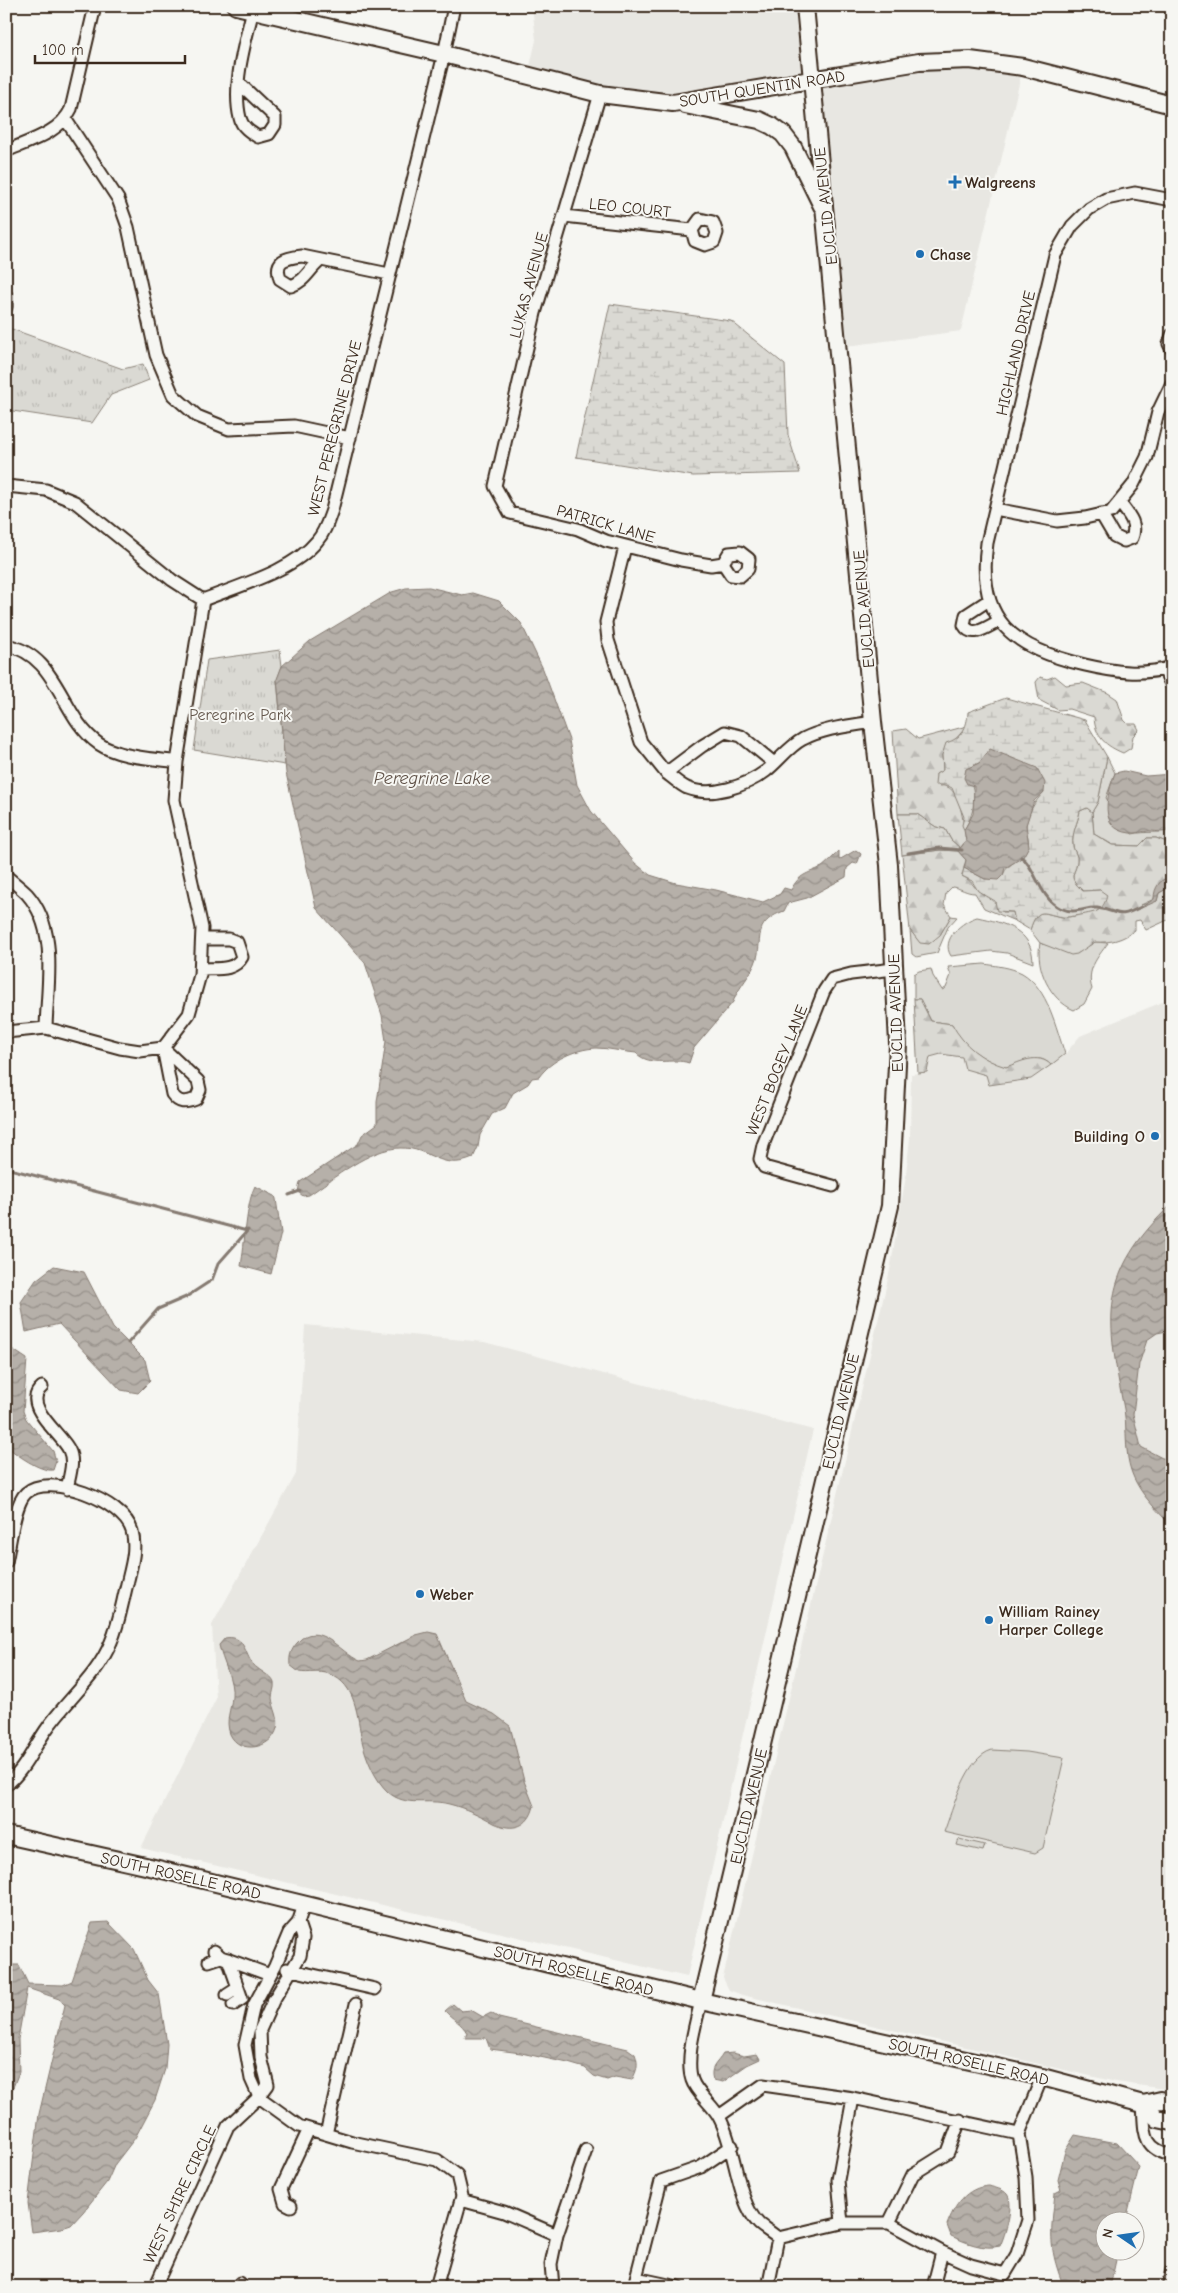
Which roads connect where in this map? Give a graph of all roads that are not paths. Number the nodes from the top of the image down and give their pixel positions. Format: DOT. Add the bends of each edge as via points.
graph roads {
  1 [pos="95,6"];
  2 [pos="236,6"];
  3 [pos="454,6"];
  4 [pos="805,6"];
  5 [pos="252,10"];
  6 [pos="444,54"];
  7 [pos="813,81"];
  8 [pos="238,82"];
  9 [pos="600,94"];
  10 [pos="673,103"];
  11 [pos="1172,105"];
  12 [pos="66,120"];
  13 [pos="6,152"];
  14 [pos="1172,200"];
  15 [pos="825,212"];
  16 [pos="564,216"];
  17 [pos="692,230"];
  18 [pos="321,260"];
  19 [pos="390,274"];
  20 [pos="6,295"];
  21 [pos="6,307"];
  22 [pos="1172,336"];
  23 [pos="1172,350"];
  24 [pos="1172,383"];
  25 [pos="350,438"];
  26 [pos="6,486"];
  27 [pos="495,486"];
  28 [pos="1119,502"];
  29 [pos="995,509"];
  30 [pos="1101,514"];
  31 [pos="625,547"];
  32 [pos="724,563"];
  33 [pos="204,600"];
  34 [pos="989,600"];
  35 [pos="999,621"];
  36 [pos="6,645"];
  37 [pos="1168,668"];
  38 [pos="1172,686"];
  39 [pos="873,722"];
  40 [pos="177,762"];
  41 [pos="774,763"];
  42 [pos="666,773"];
  43 [pos="6,876"];
  44 [pos="202,939"];
  45 [pos="200,969"];
  46 [pos="894,969"];
  47 [pos="46,1028"];
  48 [pos="6,1032"];
  49 [pos="163,1048"];
  50 [pos="833,1186"];
  51 [pos="42,1387"];
  52 [pos="67,1489"];
  53 [pos="6,1562"];
  54 [pos="6,1785"];
  55 [pos="6,1836"];
  56 [pos="304,1905"];
  57 [pos="298,1923"];
  58 [pos="292,1970"];
  59 [pos="273,1971"];
  60 [pos="375,1989"];
  61 [pos="230,2000"];
  62 [pos="702,2001"];
  63 [pos="356,2004"];
  64 [pos="1042,2077"];
  65 [pos="259,2097"];
  66 [pos="853,2098"];
  67 [pos="1172,2102"];
  68 [pos="1143,2104"];
  69 [pos="719,2116"];
  70 [pos="960,2120"];
  71 [pos="1172,2122"];
  72 [pos="309,2129"];
  73 [pos="326,2134"];
  74 [pos="1019,2134"];
  75 [pos="732,2146"];
  76 [pos="586,2150"];
  77 [pos="1172,2155"];
  78 [pos="461,2200"];
  79 [pos="291,2206"];
  80 [pos="842,2223"];
  81 [pos="889,2224"];
  82 [pos="557,2235"];
  83 [pos="778,2238"];
  84 [pos="942,2252"];
  85 [pos="1172,2270"];
  86 [pos="1005,2274"];
  87 [pos="155,2287"];
  88 [pos="436,2287"];
  89 [pos="553,2287"];
  90 [pos="678,2287"];
  91 [pos="768,2287"];
  92 [pos="933,2287"];
  93 [pos="1007,2287"];
  94 [pos="1168,2287"];
  1 -- 12 [label="street"];
  2 -- 5 [label="main road, SOUTH QUENTIN ROAD"];
  3 -- 6 [label="street, WEST PEREGRINE DRIVE"];
  4 -- 7 [label="main road, EUCLID AVENUE"];
  5 -- 6 [label="main road, SOUTH QUENTIN ROAD"];
  5 -- 8 [label="street"];
  6 -- 9 [label="main road, SOUTH QUENTIN ROAD"];
  6 -- 19 [label="street, WEST PEREGRINE DRIVE"];
  7 -- 10 [label="main road, SOUTH QUENTIN ROAD"];
  7 -- 11 [label="main road, SOUTH QUENTIN ROAD" via="919,62 970,60 1023,67"];
  7 -- 15 [label="main road, EUCLID AVENUE"];
  8 -- 8 [label="street" via="240,119 246,129 258,137 269,134 276,117"];
  9 -- 10 [label="main road, SOUTH QUENTIN ROAD"];
  9 -- 16 [label="street, LUKAS AVENUE"];
  10 -- 15 [label="main road" via="754,119 772,126 793,147"];
  12 -- 13 [label="street"];
  12 -- 25 [label="street" via="118,199 128,227 156,355 173,395 197,416 229,429 294,426"];
  14 -- 29 [label="street, HIGHLAND DRIVE" via="1135,193 1106,199 1089,209 1072,226 1059,248"];
  15 -- 39 [label="main road, EUCLID AVENUE"];
  16 -- 17 [label="street, LEO COURT"];
  16 -- 27 [label="street, LUKAS AVENUE" via="535,313"];
  18 -- 19 [label="street"];
  19 -- 25 [label="street, WEST PEREGRINE DRIVE"];
  20 -- 21 [label="street"];
  22 -- 23 [label="street" via="1169,340"];
  24 -- 28 [label="street" via="1158,412 1147,457"];
  25 -- 33 [label="street, WEST PEREGRINE DRIVE" via="332,510 326,528 316,542 282,567"];
  26 -- 33 [label="street" via="46,490 75,502 172,580"];
  27 -- 31 [label="street, PATRICK LANE" via="510,513 578,529"];
  28 -- 30 [label="street" via="1111,512"];
  28 -- 30 [label="street" via="1133,520 1135,530 1132,538 1124,541 1114,536"];
  29 -- 30 [label="street" via="1057,520"];
  29 -- 34 [label="street, HIGHLAND DRIVE" via="984,569"];
  31 -- 32 [label="street, PATRICK LANE" via="691,562"];
  31 -- 42 [label="street" via="606,622 608,640 641,742"];
  33 -- 40 [label="street"];
  34 -- 35 [label="street, HIGHLAND DRIVE"];
  34 -- 35 [label="street" via="966,615 963,621 965,628 974,632"];
  35 -- 37 [label="street" via="1025,645 1054,658 1115,672 1136,673"];
  36 -- 40 [label="street" via="32,655 53,677 80,724 100,744 118,752"];
  37 -- 38 [label="street"];
  39 -- 41 [label="street" via="824,730 802,740"];
  39 -- 46 [label="main road, EUCLID AVENUE" via="889,856"];
  40 -- 44 [label="street" via="174,800"];
  41 -- 42 [label="street" via="743,786 715,792 687,789"];
  41 -- 42 [label="street" via="741,736 725,732"];
  43 -- 47 [label="street" via="27,894 44,926 48,947"];
  44 -- 45 [label="street"];
  44 -- 45 [label="street" via="237,942 242,957 228,968"];
  45 -- 49 [label="street" via="189,1014"];
  46 -- 50 [label="street, WEST BOGEY LANE" via="832,979 824,991 763,1145 760,1160 764,1167"];
  46 -- 62 [label="main road, EUCLID AVENUE" via="898,1044 890,1206"];
  47 -- 48 [label="street"];
  47 -- 49 [label="street" via="120,1048 140,1051"];
  49 -- 49 [label="street" via="172,1094 182,1102 196,1099 200,1090 198,1081"];
  51 -- 52 [label="street" via="36,1397 37,1406 69,1448 72,1457"];
  52 -- 53 [label="street" via="46,1485 27,1492 18,1507"];
  52 -- 54 [label="street" via="98,1497 120,1510 132,1531 132,1561 116,1627 106,1652 86,1682 46,1729 19,1773"];
  55 -- 56 [label="main road, SOUTH ROSELLE ROAD"];
  56 -- 57 [label="street, WEST SHIRE CIRCLE"];
  56 -- 62 [label="main road, SOUTH ROSELLE ROAD"];
  57 -- 58 [label="street, WEST SHIRE CIRCLE" via="303,1938 300,1956"];
  57 -- 59 [label="street, WEST SHIRE CIRCLE" via="289,1932"];
  58 -- 59 [label="street"];
  58 -- 60 [label="street"];
  58 -- 65 [label="street, WEST SHIRE CIRCLE" via="260,2030 268,2085"];
  59 -- 61 [label="street" via="218,1957 242,1999"];
  59 -- 65 [label="street, WEST SHIRE CIRCLE" via="254,2005 246,2045 251,2079"];
  62 -- 64 [label="main road, SOUTH ROSELLE ROAD"];
  62 -- 69 [label="street" via="691,2043 692,2081"];
  63 -- 73 [label="street"];
  64 -- 68 [label="main road, SOUTH ROSELLE ROAD"];
  64 -- 74 [label="street"];
  65 -- 72 [label="street" via="299,2126"];
  65 -- 87 [label="street, WEST SHIRE CIRCLE" via="228,2126"];
  66 -- 69 [label="street" via="763,2085"];
  66 -- 70 [label="street"];
  66 -- 80 [label="street" via="838,2180"];
  67 -- 68 [label="main road, SOUTH ROSELLE ROAD" via="1161,2100"];
  68 -- 71 [label="main road, SOUTH ROSELLE ROAD" via="1158,2119"];
  68 -- 77 [label="street" via="1147,2142 1154,2150"];
  69 -- 75 [label="street"];
  70 -- 74 [label="street"];
  70 -- 81 [label="street" via="948,2152 913,2174"];
  72 -- 73 [label="street"];
  72 -- 79 [label="street" via="281,2189 285,2203"];
  73 -- 78 [label="street" via="437,2160 457,2175"];
  74 -- 86 [label="street" via="1028,2220 1017,2254"];
  75 -- 83 [label="street" via="737,2177 750,2208 758,2223"];
  75 -- 90 [label="street" via="700,2167 661,2181 636,2278"];
  76 -- 82 [label="street"];
  78 -- 82 [label="street" via="504,2212"];
  78 -- 88 [label="street"];
  80 -- 81 [label="street"];
  80 -- 83 [label="street"];
  81 -- 84 [label="street"];
  82 -- 89 [label="street" via="551,2264"];
  83 -- 91 [label="street"];
  84 -- 86 [label="street" via="971,2265"];
  84 -- 92 [label="street"];
  85 -- 94 [label="street"];
  86 -- 93 [label="street"];
}
